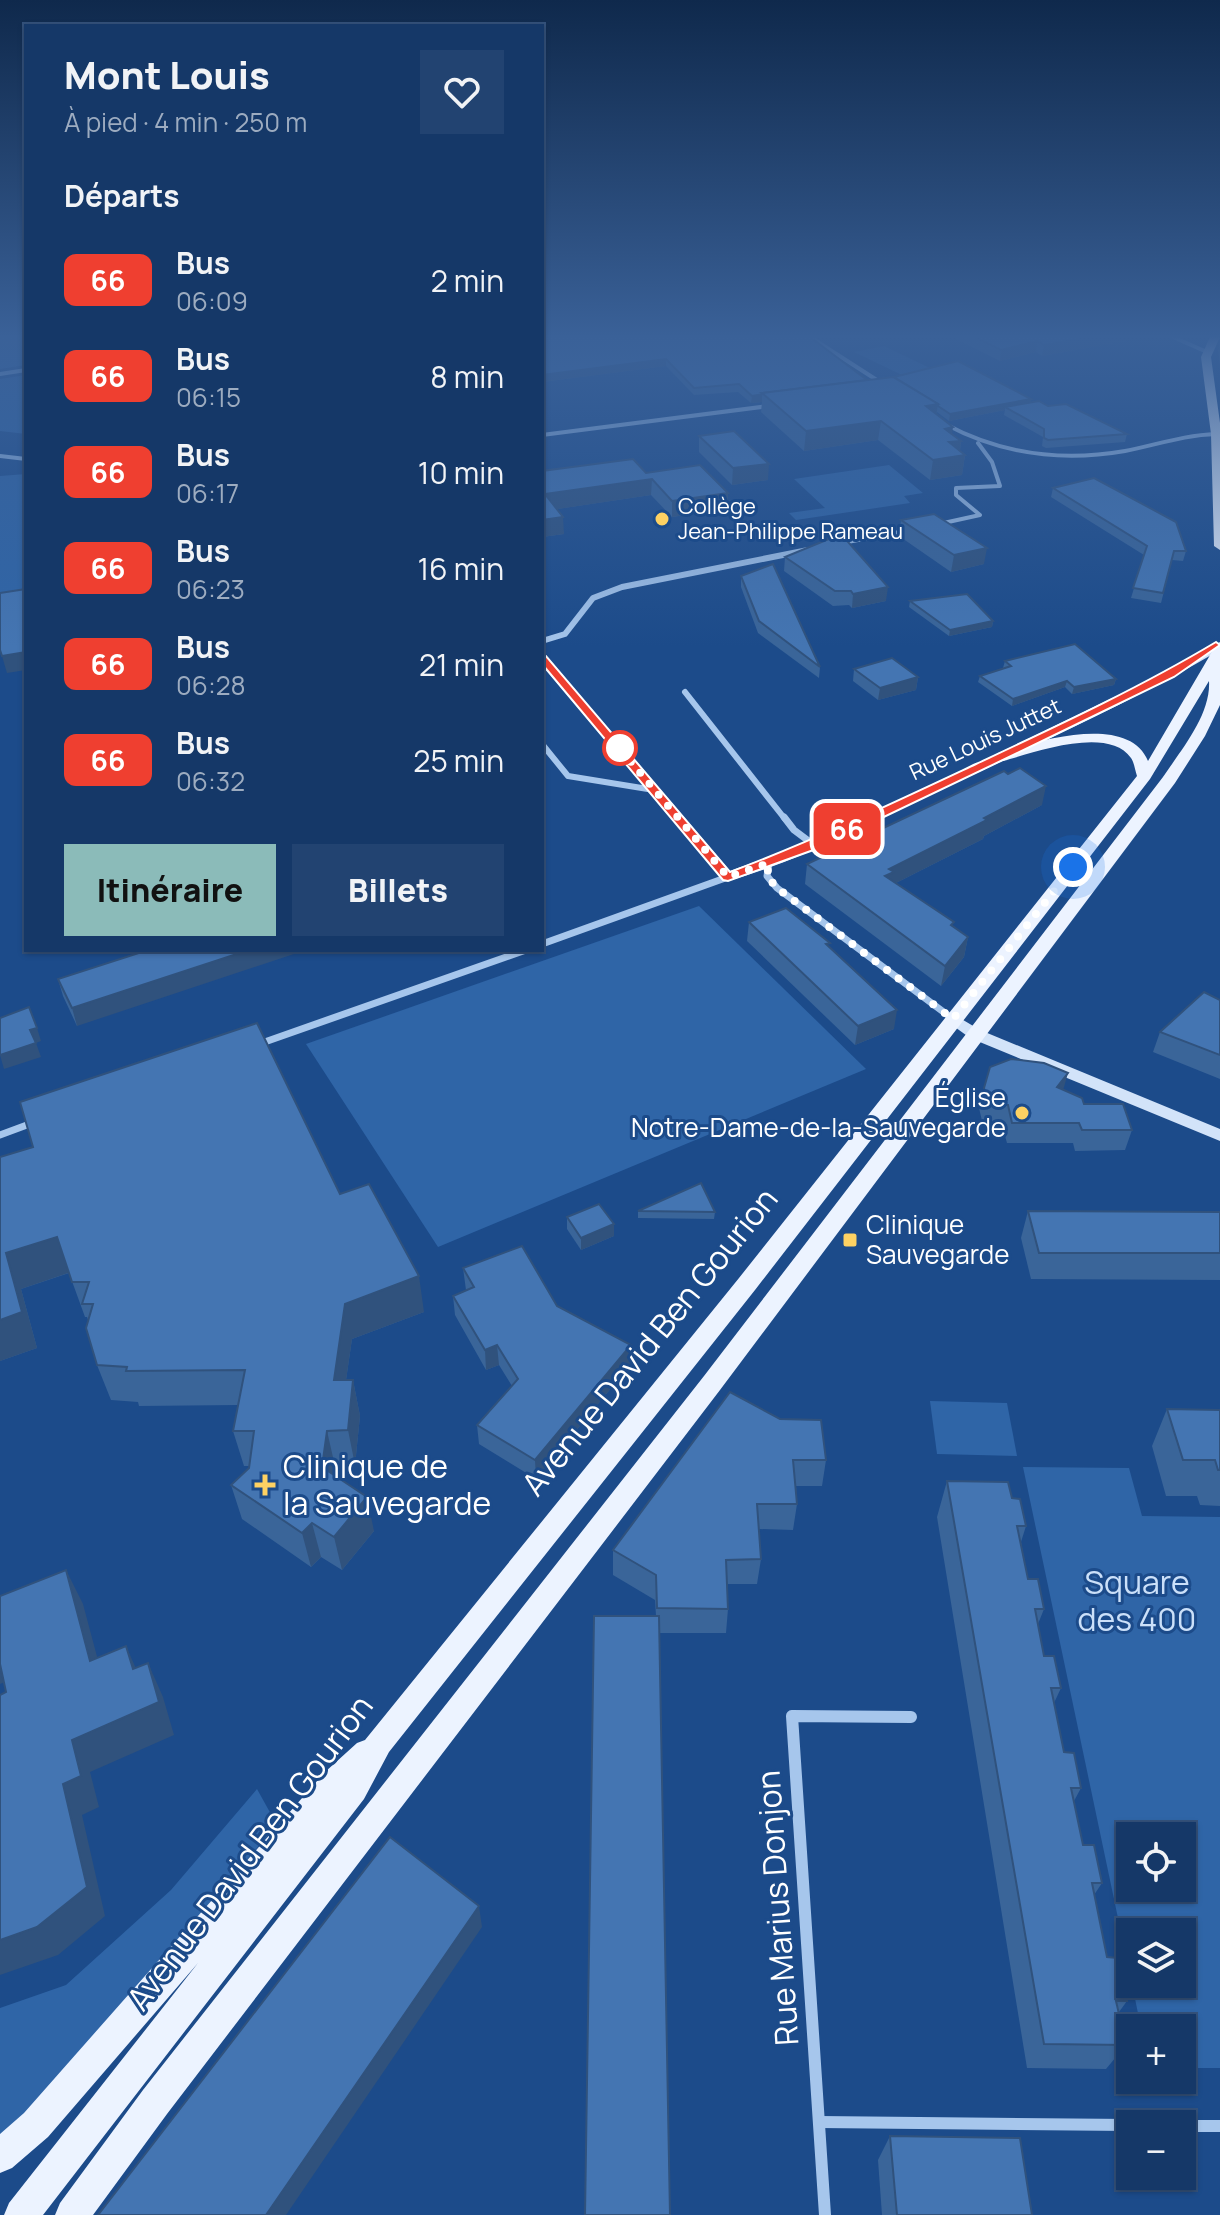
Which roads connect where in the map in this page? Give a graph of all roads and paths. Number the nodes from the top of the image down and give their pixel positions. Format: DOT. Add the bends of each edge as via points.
graph roads {
  1 [pos="973,440"];
  2 [pos="1170,440"];
  3 [pos="1211,440"];
  4 [pos="978,443"];
  5 [pos="0,456"];
  6 [pos="24,459"];
  7 [pos="935,525"];
  8 [pos="919,528"];
  9 [pos="1220,546"];
  10 [pos="826,547"];
  11 [pos="810,550"];
  12 [pos="544,640"];
  13 [pos="1219,656"];
  14 [pos="544,660"];
  15 [pos="1170,674"];
  16 [pos="685,692"];
  17 [pos="544,746"];
  18 [pos="1003,756"];
  19 [pos="1145,776"];
  20 [pos="655,790"];
  21 [pos="814,845"];
  22 [pos="769,863"];
  23 [pos="728,877"];
  24 [pos="544,943"];
  25 [pos="520,952"];
  26 [pos="953,1019"];
  27 [pos="975,1034"];
  28 [pos="247,1048"];
  29 [pos="45,1119"];
  30 [pos="0,1135"];
  31 [pos="1220,1135"];
  32 [pos="911,1717"];
  33 [pos="379,1742"];
  34 [pos="819,2122"];
  35 [pos="1116,2125"];
  36 [pos="1196,2126"];
  37 [pos="1220,2126"];
  38 [pos="0,2156"];
  39 [pos="21,2215"];
  40 [pos="72,2215"];
  41 [pos="825,2215"];
  1 -- 4 [label="street"];
  2 -- 4 [label="street" via="1089,455 1009,451"];
  3 -- 9 [label="main road"];
  4 -- 7 [label="street" via="1000,486 956,488 956,495 980,515"];
  5 -- 6 [label="street"];
  8 -- 10 [label="street"];
  11 -- 12 [label="street" via="622,587 593,598 565,634"];
  13 -- 15 [label="street, Rue Louis Juttet"];
  13 -- 15 [label="street, Rue Louis Juttet"];
  13 -- 19 [label="main road, Avenue David Ben Gourion"];
  13 -- 27 [label="main road" via="1217,696 1198,736"];
  14 -- 20 [label="street"];
  15 -- 18 [label="street, Rue Louis Juttet"];
  16 -- 21 [label="street" via="794,830"];
  17 -- 20 [label="street" via="568,776"];
  18 -- 19 [label="main road" via="1093,737 1134,750 1144,762"];
  18 -- 21 [label="street, Rue Louis Juttet"];
  19 -- 26 [label="main road, Avenue David Ben Gourion"];
  20 -- 23 [label="street"];
  21 -- 22 [label="street, Rue Louis Juttet"];
  22 -- 23 [label="street, Rue Louis Juttet"];
  22 -- 26 [label="street" via="767,876 777,888"];
  23 -- 24 [label="street"];
  25 -- 28 [label="street"];
  26 -- 27 [label="street"];
  26 -- 33 [label="main road, Avenue David Ben Gourion"];
  27 -- 31 [label="street"];
  27 -- 40 [label="main road"];
  29 -- 30 [label="street"];
  32 -- 34 [label="street, Rue Marius Donjon" via="792,1716"];
  33 -- 38 [label="main road" via="335,1782 36,2125"];
  33 -- 39 [label="main road, Avenue David Ben Gourion" via="354,1789"];
  34 -- 35 [label="street"];
  34 -- 41 [label="street, Rue Marius Donjon"];
  36 -- 37 [label="street"];
}
